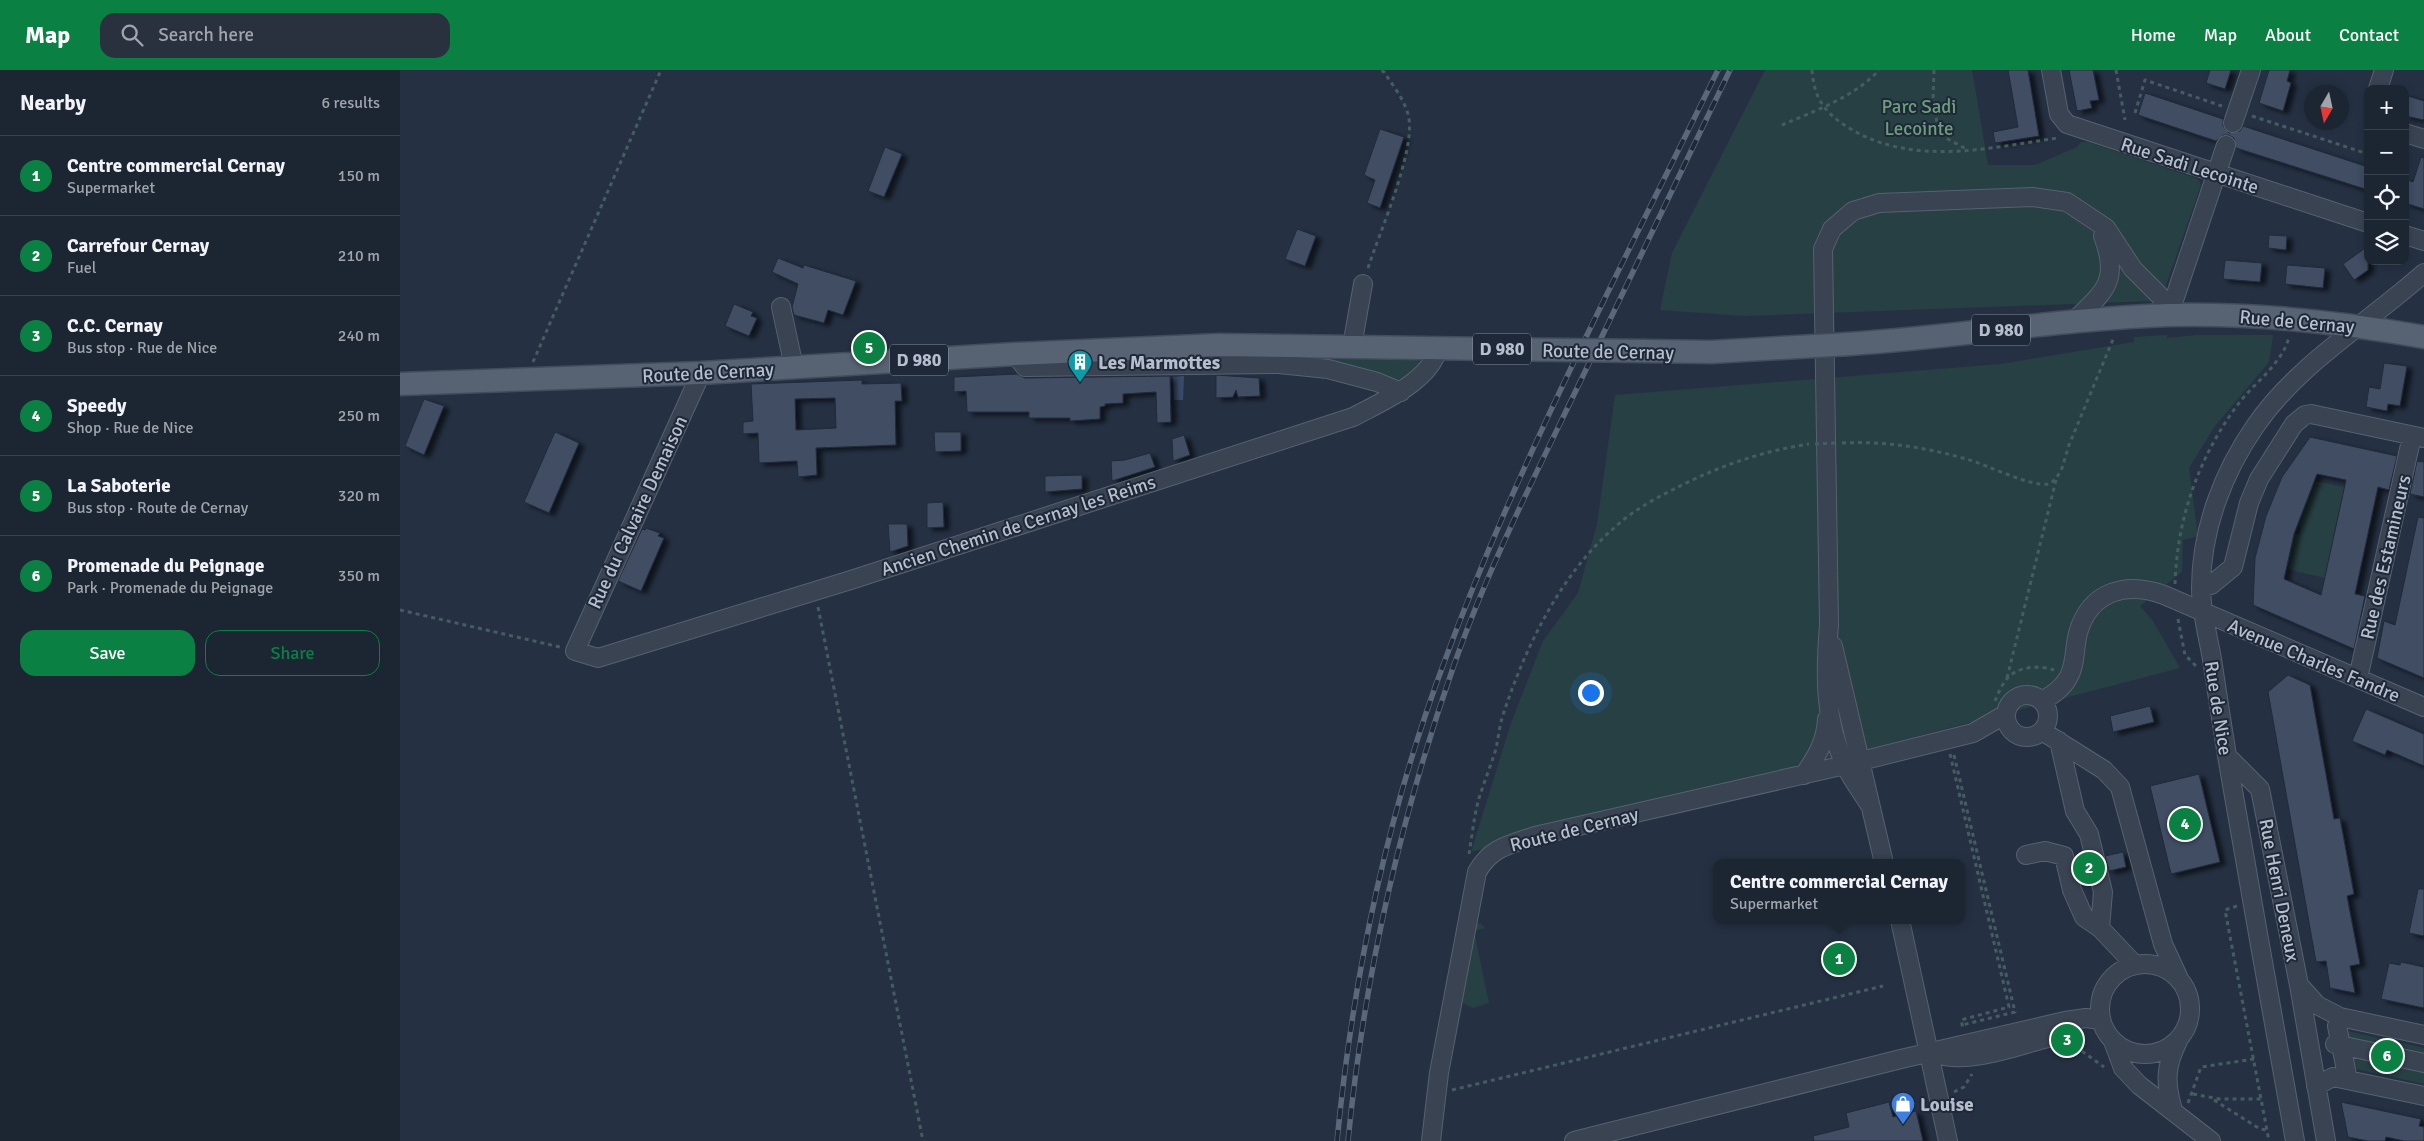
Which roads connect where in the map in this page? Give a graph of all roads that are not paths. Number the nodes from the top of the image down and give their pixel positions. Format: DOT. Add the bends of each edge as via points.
graph roads {
  1 [pos="2051,70"];
  2 [pos="2251,70"];
  3 [pos="2384,70"];
  4 [pos="2379,85"];
  5 [pos="2233,122"];
  6 [pos="2409,134"];
  7 [pos="2424,139"];
  8 [pos="2226,145"];
  9 [pos="2216,174"];
  10 [pos="2089,215"];
  11 [pos="2364,222"];
  12 [pos="2409,236"];
  13 [pos="2424,241"];
  14 [pos="2424,273"];
  15 [pos="1363,284"];
  16 [pos="781,307"];
  17 [pos="2169,315"];
  18 [pos="2074,321"];
  19 [pos="2361,326"];
  20 [pos="2424,337"];
  21 [pos="1352,346"];
  22 [pos="1438,348"];
  23 [pos="1015,354"];
  24 [pos="794,367"];
  25 [pos="701,373"];
  26 [pos="400,384"];
  27 [pos="1401,392"];
  28 [pos="2418,437"];
  29 [pos="2201,588"];
  30 [pos="2204,612"];
  31 [pos="1829,626"];
  32 [pos="575,651"];
  33 [pos="2358,678"];
  34 [pos="2042,701"];
  35 [pos="1828,706"];
  36 [pos="2424,707"];
  37 [pos="2006,714"];
  38 [pos="2042,731"];
  39 [pos="2059,741"];
  40 [pos="2227,756"];
  41 [pos="1853,763"];
  42 [pos="1804,774"];
  43 [pos="2026,855"];
  44 [pos="1883,859"];
  45 [pos="1901,924"];
  46 [pos="2100,928"];
  47 [pos="2135,966"];
  48 [pos="2180,981"];
  49 [pos="2299,985"];
  50 [pos="2340,1017"];
  51 [pos="2107,1031"];
  52 [pos="2424,1034"];
  53 [pos="2180,1038"];
  54 [pos="2338,1045"];
  55 [pos="1928,1052"];
  56 [pos="2424,1064"];
  57 [pos="2348,1080"];
  58 [pos="2316,1086"];
  59 [pos="2424,1096"];
  60 [pos="2173,1110"];
  61 [pos="1430,1141"];
  62 [pos="1574,1141"];
  63 [pos="1948,1141"];
  64 [pos="2211,1141"];
  65 [pos="2295,1141"];
  66 [pos="2326,1141"];
  1 -- 9 [label="street, Rue Sadi Lecointe" via="2061,120"];
  2 -- 5 [label="street"];
  3 -- 4 [label="street"];
  6 -- 7 [label="street"];
  8 -- 9 [label="street"];
  9 -- 11 [label="street, Rue Sadi Lecointe"];
  9 -- 17 [label="street"];
  10 -- 17 [label="street" via="2106,228 2133,269 2161,297"];
  10 -- 18 [label="street" via="2109,251 2110,279 2098,298"];
  10 -- 31 [label="street" via="2068,202 2032,197 1879,203 1853,211 1832,229 1823,249 1822,304"];
  12 -- 13 [label="street"];
  14 -- 19 [label="street, Rue de Nice"];
  15 -- 21 [label="street"];
  16 -- 24 [label="street"];
  17 -- 18 [label="main road, Route de Cernay / D 980"];
  17 -- 19 [label="main road, Rue de Cernay / D 980" via="2216,315"];
  18 -- 22 [label="main road, Route de Cernay / D 980, bridge" via="1968,334 1711,352"];
  19 -- 20 [label="main road, Rue de Cernay / D 980"];
  19 -- 29 [label="street, Rue de Nice" via="2299,375 2255,426 2216,501 2206,543"];
  21 -- 22 [label="main road, Route de Cernay / D 980"];
  21 -- 23 [label="main road, Route de Cernay / D 980" via="1219,345"];
  22 -- 27 [label="street, Ancien Chemin de Cernay les Reims" via="1436,358"];
  23 -- 24 [label="main road, Route de Cernay / D 980"];
  23 -- 27 [label="street" via="1026,368 1279,364 1328,369"];
  24 -- 25 [label="main road, Route de Cernay / D 980"];
  25 -- 26 [label="main road, Route de Cernay / D 980"];
  25 -- 32 [label="street, Rue du Calvaire Demaison"];
  27 -- 32 [label="street, Ancien Chemin de Cernay les Reims" via="1353,418 815,591 598,658"];
  28 -- 29 [label="street" via="2305,415 2294,424 2259,479 2249,503 2233,567 2211,585"];
  28 -- 33 [label="street, Rue des Estamineurs"];
  29 -- 30 [label="street, Rue de Nice"];
  30 -- 33 [label="street, Avenue Charles Fandre"];
  30 -- 34 [label="street, Avenue Charles Fandre" via="2142,588 2116,591 2105,596 2092,606 2081,624 2068,679"];
  30 -- 40 [label="street, Rue de Nice"];
  31 -- 35 [label="street"];
  31 -- 41 [label="street"];
  33 -- 36 [label="street, Avenue Charles Fandre"];
  34 -- 37 [label="street" via="2023,695 2012,702"];
  34 -- 38 [label="street" via="2048,720"];
  35 -- 41 [label="street"];
  35 -- 42 [label="street" via="1826,735 1818,755"];
  37 -- 38 [label="street" via="2009,726 2018,735 2030,737"];
  37 -- 41 [label="street, Route de Cernay" via="1950,746"];
  38 -- 39 [label="street"];
  39 -- 46 [label="street" via="2075,811 2089,834 2103,892"];
  39 -- 48 [label="street" via="2104,770 2120,787 2163,944"];
  40 -- 49 [label="street, Rue Henri Deneux" via="2260,788"];
  40 -- 65 [label="street, Rue de Nice"];
  41 -- 42 [label="street, Route de Cernay"];
  41 -- 44 [label="street" via="1869,804"];
  42 -- 61 [label="street, Route de Cernay" via="1535,836 1496,849 1480,866 1439,1073"];
  43 -- 46 [label="street" via="2045,851 2064,856 2072,890 2084,917"];
  45 -- 55 [label="street"];
  46 -- 47 [label="street"];
  47 -- 48 [label="street" via="2148,964 2160,967"];
  47 -- 51 [label="street" via="2124,970 2107,986 2100,1009"];
  48 -- 53 [label="street" via="2188,994 2190,1010 2188,1024"];
  49 -- 50 [label="street" via="2317,1005"];
  49 -- 58 [label="street, Rue Henri Deneux"];
  50 -- 52 [label="street"];
  50 -- 54 [label="street"];
  51 -- 53 [label="street" via="2123,1049 2135,1053 2160,1052"];
  51 -- 55 [label="street" via="2086,1018"];
  51 -- 60 [label="street" via="2123,1068 2139,1085"];
  53 -- 60 [label="street" via="2168,1063 2167,1090"];
  54 -- 56 [label="street"];
  54 -- 57 [label="street"];
  55 -- 62 [label="street"];
  55 -- 63 [label="street"];
  57 -- 58 [label="street" via="2334,1077"];
  57 -- 59 [label="street"];
  58 -- 66 [label="street, Rue Henri Deneux"];
  60 -- 64 [label="street"];
}
